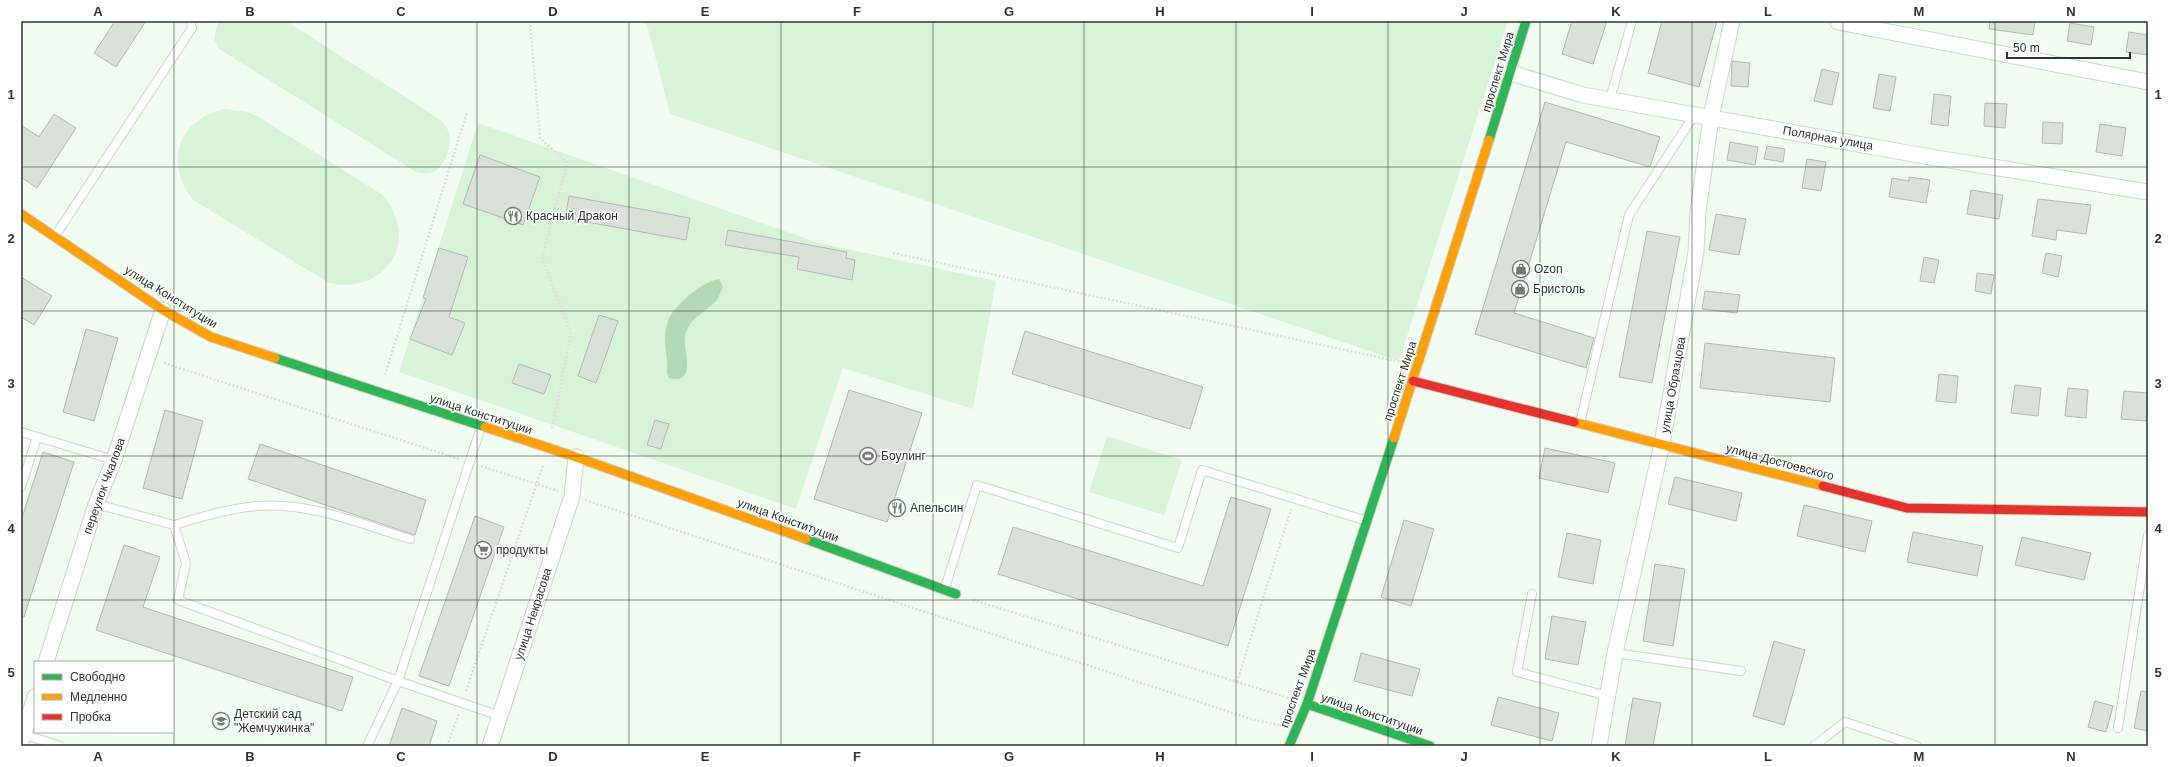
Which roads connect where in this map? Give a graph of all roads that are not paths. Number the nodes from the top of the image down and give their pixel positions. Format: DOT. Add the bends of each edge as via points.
graph roads {
  1 [pos="192,21"];
  2 [pos="1526,21"];
  3 [pos="1632,21"];
  4 [pos="1732,21"];
  5 [pos="1835,21"];
  6 [pos="1511,72"];
  7 [pos="2148,82"];
  8 [pos="1610,98"];
  9 [pos="1696,114"];
  10 [pos="1711,117"];
  11 [pos="2148,192"];
  12 [pos="21,214"];
  13 [pos="55,236"];
  14 [pos="163,310"];
  15 [pos="1413,381"];
  16 [pos="1580,424"];
  17 [pos="482,426"];
  18 [pos="21,432"];
  19 [pos="37,437"];
  20 [pos="1662,444"];
  21 [pos="576,457"];
  22 [pos="114,460"];
  23 [pos="21,487"];
  24 [pos="96,504"];
  25 [pos="2148,512"];
  26 [pos="1367,521"];
  27 [pos="174,525"];
  28 [pos="2148,535"];
  29 [pos="410,539"];
  30 [pos="944,588"];
  31 [pos="956,594"];
  32 [pos="1532,594"];
  33 [pos="1615,653"];
  34 [pos="46,661"];
  35 [pos="1741,671"];
  36 [pos="398,681"];
  37 [pos="1608,696"];
  38 [pos="34,700"];
  39 [pos="1306,704"];
  40 [pos="500,716"];
  41 [pos="2118,728"];
  42 [pos="22,738"];
  43 [pos="1402,742"];
  44 [pos="60,746"];
  45 [pos="367,746"];
  46 [pos="490,746"];
  47 [pos="1289,746"];
  48 [pos="1430,746"];
  49 [pos="1599,746"];
  50 [pos="1814,746"];
  51 [pos="1917,746"];
  1 -- 13 [label="lane" via="192,28"];
  2 -- 6 [label="street, проспект Мира"];
  3 -- 8 [label="lane"];
  4 -- 10 [label="street, улица Образцова"];
  5 -- 7 [label="street"];
  6 -- 8 [label="street, Полярная улица" via="1583,95"];
  6 -- 15 [label="street, проспект Мира"];
  8 -- 9 [label="street, Полярная улица"];
  9 -- 10 [label="street, Полярная улица"];
  9 -- 16 [label="lane" via="1629,215"];
  10 -- 11 [label="street, Полярная улица" via="1936,158"];
  10 -- 20 [label="street, улица Образцова" via="1698,212 1696,252"];
  12 -- 13 [label="street, улица Конституции"];
  13 -- 14 [label="street, улица Конституции"];
  14 -- 17 [label="street, улица Конституции" via="211,337"];
  14 -- 22 [label="street, переулок Чкалова"];
  15 -- 16 [label="street, улица Достоевского"];
  15 -- 26 [label="street, проспект Мира"];
  16 -- 20 [label="street, улица Достоевского"];
  17 -- 21 [label="street, улица Конституции"];
  17 -- 36 [label="lane"];
  18 -- 19 [label="lane"];
  19 -- 22 [label="lane"];
  19 -- 23 [label="lane"];
  20 -- 25 [label="street, улица Достоевского" via="1907,508"];
  20 -- 33 [label="street, улица Образцова"];
  21 -- 30 [label="street, улица Конституции"];
  21 -- 40 [label="street, улица Некрасова" via="572,496"];
  22 -- 24 [label="street, переулок Чкалова"];
  24 -- 27 [label="lane"];
  24 -- 34 [label="street, переулок Чкалова"];
  26 -- 30 [label="lane" via="1202,470 1178,548 977,485"];
  26 -- 39 [label="street, проспект Мира"];
  27 -- 29 [label="lane" via="216,513 258,506 306,508"];
  27 -- 36 [label="lane" via="186,563 178,600"];
  28 -- 41 [label="lane"];
  30 -- 31 [label="street, улица Конституции"];
  32 -- 37 [label="lane" via="1517,672"];
  33 -- 35 [label="lane"];
  33 -- 37 [label="street, улица Образцова"];
  36 -- 40 [label="lane"];
  36 -- 45 [label="lane"];
  37 -- 49 [label="street, улица Образцова"];
  38 -- 42 [label="street"];
  39 -- 43 [label="street, улица Конституции"];
  39 -- 47 [label="street, проспект Мира"];
  40 -- 46 [label="street, улица Некрасова"];
  42 -- 44 [label="lane"];
  43 -- 48 [label="street, улица Конституции"];
  50 -- 51 [label="lane" via="1845,722"];
}
